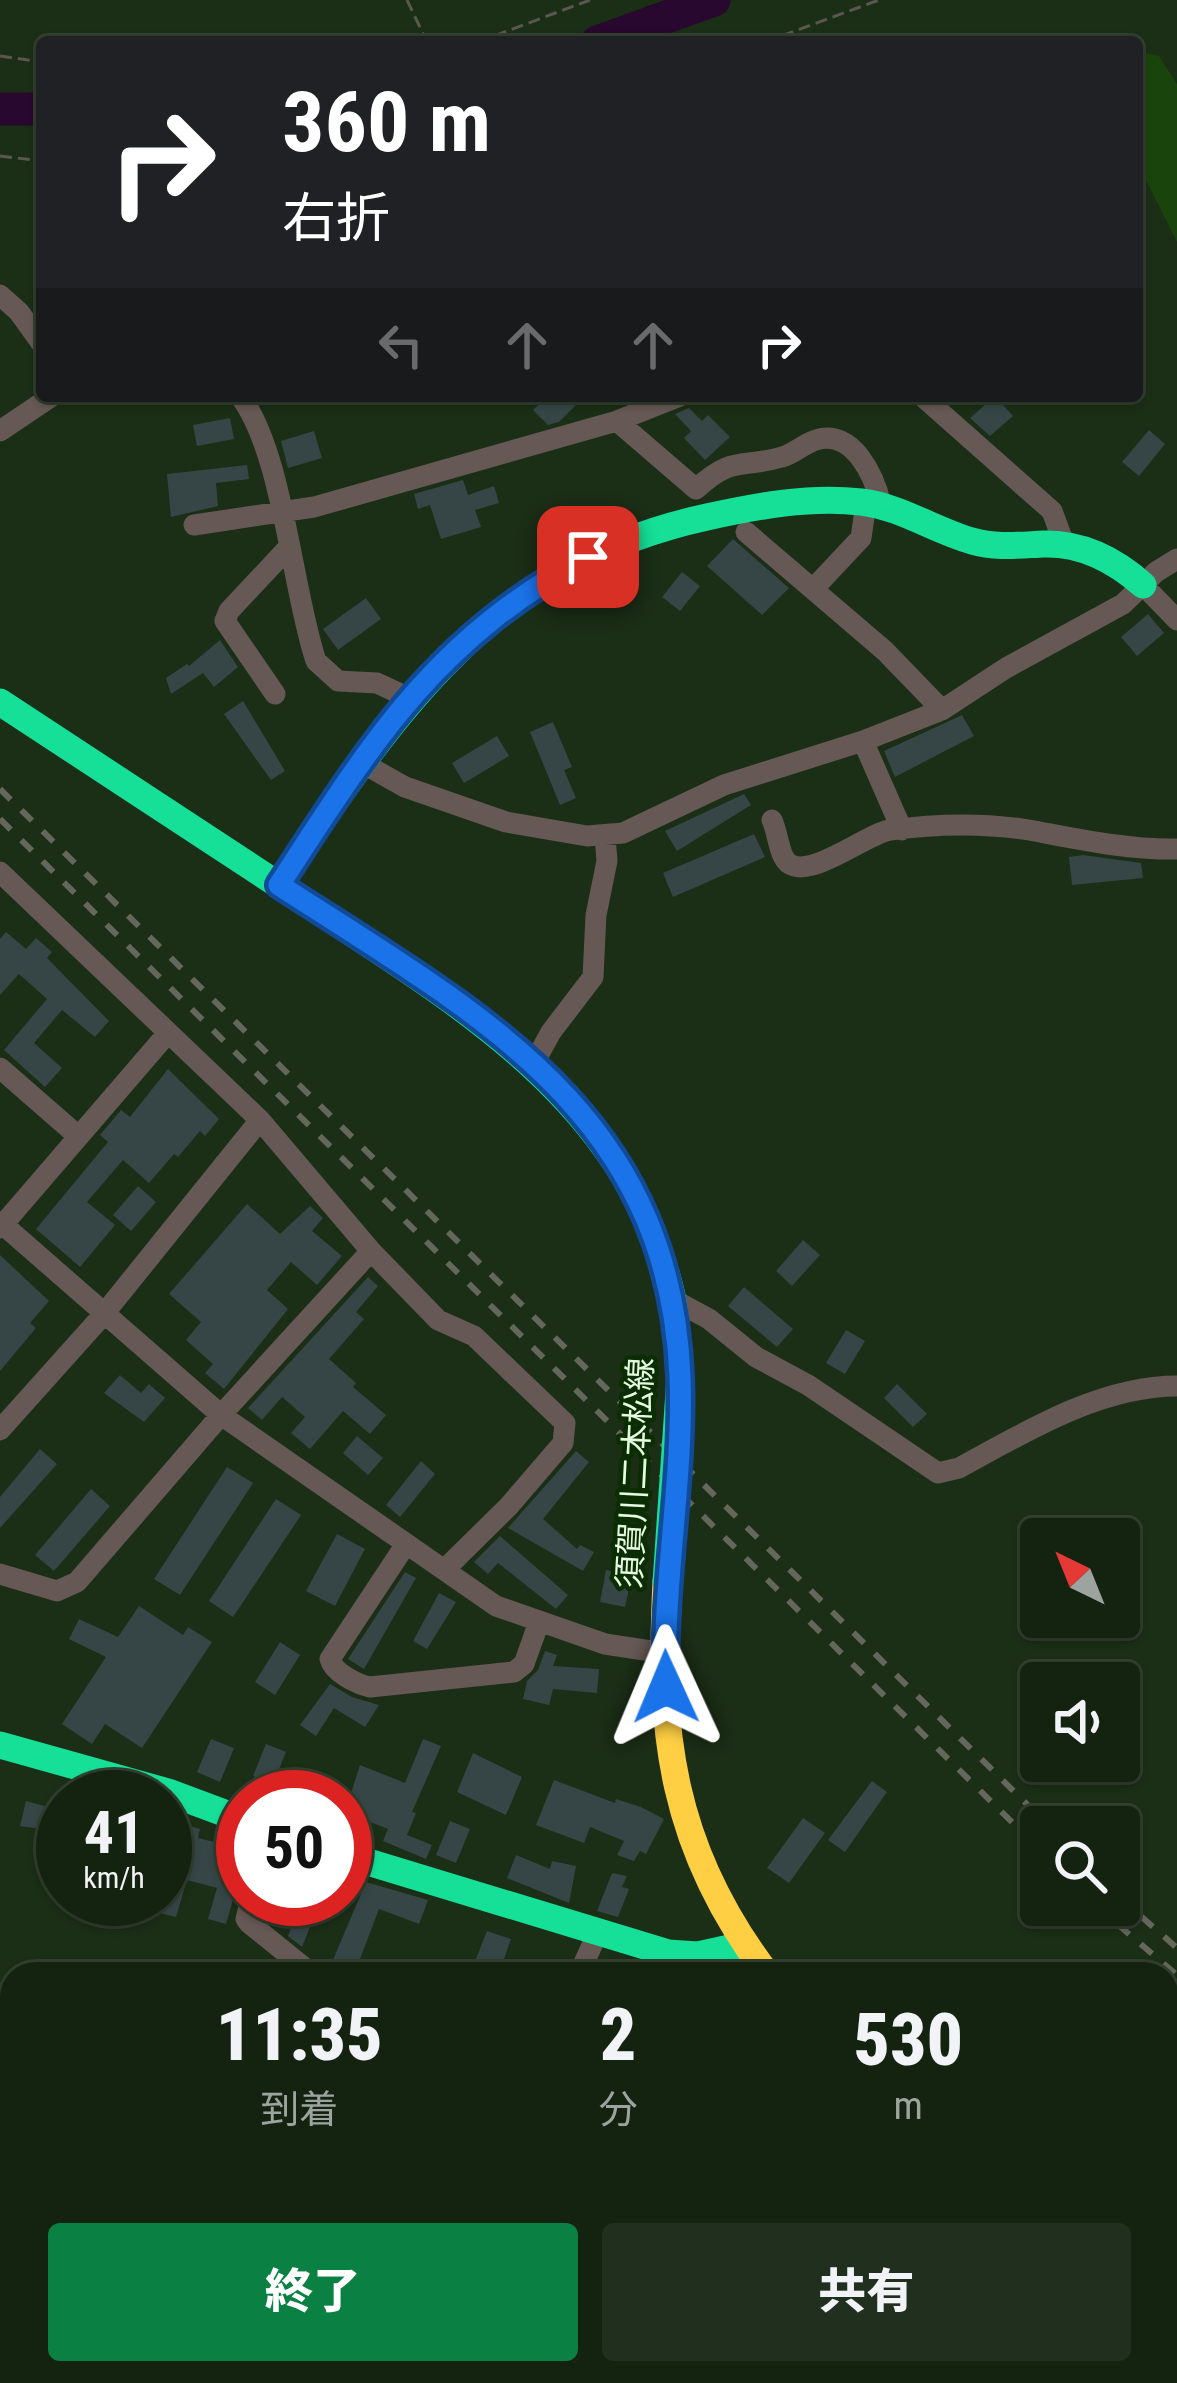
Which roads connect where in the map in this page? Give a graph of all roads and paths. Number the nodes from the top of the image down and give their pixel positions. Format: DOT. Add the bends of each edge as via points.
graph roads {
  1 [pos="407,0"];
  2 [pos="590,0"];
  3 [pos="879,0"];
  4 [pos="424,36"];
  5 [pos="494,36"];
  6 [pos="781,36"];
  7 [pos="0,56"];
  8 [pos="36,61"];
  9 [pos="0,156"];
  10 [pos="36,159"];
  11 [pos="0,295"];
  12 [pos="36,336"];
  13 [pos="43,402"];
  14 [pos="244,402"];
  15 [pos="665,402"];
  16 [pos="929,402"];
  17 [pos="617,421"];
  18 [pos="0,431"];
  19 [pos="874,504"];
  20 [pos="280,514"];
  21 [pos="194,525"];
  22 [pos="746,532"];
  23 [pos="1065,546"];
  24 [pos="288,548"];
  25 [pos="1177,559"];
  26 [pos="1143,585"];
  27 [pos="814,588"];
  28 [pos="1177,620"];
  29 [pos="274,694"];
  30 [pos="409,698"];
  31 [pos="0,702"];
  32 [pos="942,710"];
  33 [pos="863,741"];
  34 [pos="359,761"];
  35 [pos="772,820"];
  36 [pos="902,830"];
  37 [pos="605,836"];
  38 [pos="1177,849"];
  39 [pos="0,872"];
  40 [pos="279,885"];
  41 [pos="167,1034"];
  42 [pos="534,1063"];
  43 [pos="0,1068"];
  44 [pos="260,1120"];
  45 [pos="79,1136"];
  46 [pos="1,1225"];
  47 [pos="371,1251"];
  48 [pos="672,1299"];
  49 [pos="103,1315"];
  50 [pos="1177,1386"];
  51 [pos="221,1415"];
  52 [pos="0,1430"];
  53 [pos="406,1544"];
  54 [pos="443,1570"];
  55 [pos="0,1574"];
  56 [pos="539,1622"];
  57 [pos="664,1653"];
  58 [pos="0,1745"];
  59 [pos="216,1810"];
  60 [pos="372,1863"];
  61 [pos="253,1926"];
  62 [pos="598,1932"];
  63 [pos="743,1946"];
  64 [pos="297,1962"];
  65 [pos="584,1962"];
  66 [pos="757,1962"];
  1 -- 4 [label="path"];
  2 -- 5 [label="path"];
  3 -- 6 [label="path"];
  7 -- 8 [label="path"];
  9 -- 10 [label="path"];
  11 -- 12 [label="street"];
  13 -- 18 [label="street"];
  14 -- 20 [label="street"];
  15 -- 17 [label="street"];
  16 -- 23 [label="street" via="1052,512"];
  17 -- 19 [label="street" via="696,488 726,465 787,456 827,438 872,472"];
  17 -- 20 [label="street"];
  19 -- 23 [label="street" via="973,542"];
  19 -- 27 [label="street" via="862,538"];
  19 -- 30 [label="street" via="805,501 703,515 588,557 493,616"];
  20 -- 21 [label="street"];
  20 -- 24 [label="street"];
  22 -- 27 [label="street"];
  23 -- 26 [label="street" via="1099,556"];
  24 -- 29 [label="street" via="225,622"];
  24 -- 30 [label="street" via="323,672"];
  25 -- 26 [label="street"];
  26 -- 28 [label="street"];
  26 -- 32 [label="street" via="1124,604"];
  27 -- 32 [label="street"];
  30 -- 34 [label="street"];
  31 -- 40 [label="street, 須賀川二本松線"];
  32 -- 33 [label="street"];
  33 -- 36 [label="street"];
  33 -- 37 [label="street" via="724,785"];
  34 -- 37 [label="street" via="405,787 506,822"];
  34 -- 40 [label="street"];
  35 -- 36 [label="street" via="784,859 798,868"];
  36 -- 38 [label="street" via="990,826"];
  37 -- 42 [label="street" via="593,977"];
  39 -- 41 [label="street"];
  40 -- 42 [label="street, 須賀川二本松線"];
  41 -- 44 [label="street"];
  41 -- 45 [label="street"];
  42 -- 48 [label="street, 須賀川二本松線" via="577,1105 633,1187"];
  43 -- 45 [label="street"];
  44 -- 47 [label="street"];
  44 -- 49 [label="street"];
  45 -- 46 [label="street"];
  46 -- 49 [label="street"];
  47 -- 51 [label="street"];
  47 -- 54 [label="street" via="438,1320 474,1336 566,1423 563,1443"];
  48 -- 50 [label="street" via="938,1473 1106,1397"];
  48 -- 57 [label="street, 須賀川二本松線, bridge" via="680,1377"];
  49 -- 51 [label="street"];
  49 -- 52 [label="street"];
  51 -- 53 [label="street"];
  51 -- 55 [label="street" via="77,1582 57,1592"];
  53 -- 54 [label="street"];
  53 -- 56 [label="street" via="330,1659 356,1682 514,1672"];
  54 -- 56 [label="street" via="496,1606"];
  56 -- 57 [label="street"];
  57 -- 63 [label="street, 須賀川二本松線" via="669,1754 684,1812"];
  58 -- 59 [label="street"];
  60 -- 62 [label="street"];
  61 -- 64 [label="street"];
  62 -- 63 [label="street" via="684,1956"];
  62 -- 65 [label="street"];
  63 -- 66 [label="street, 須賀川二本松線"];
}
